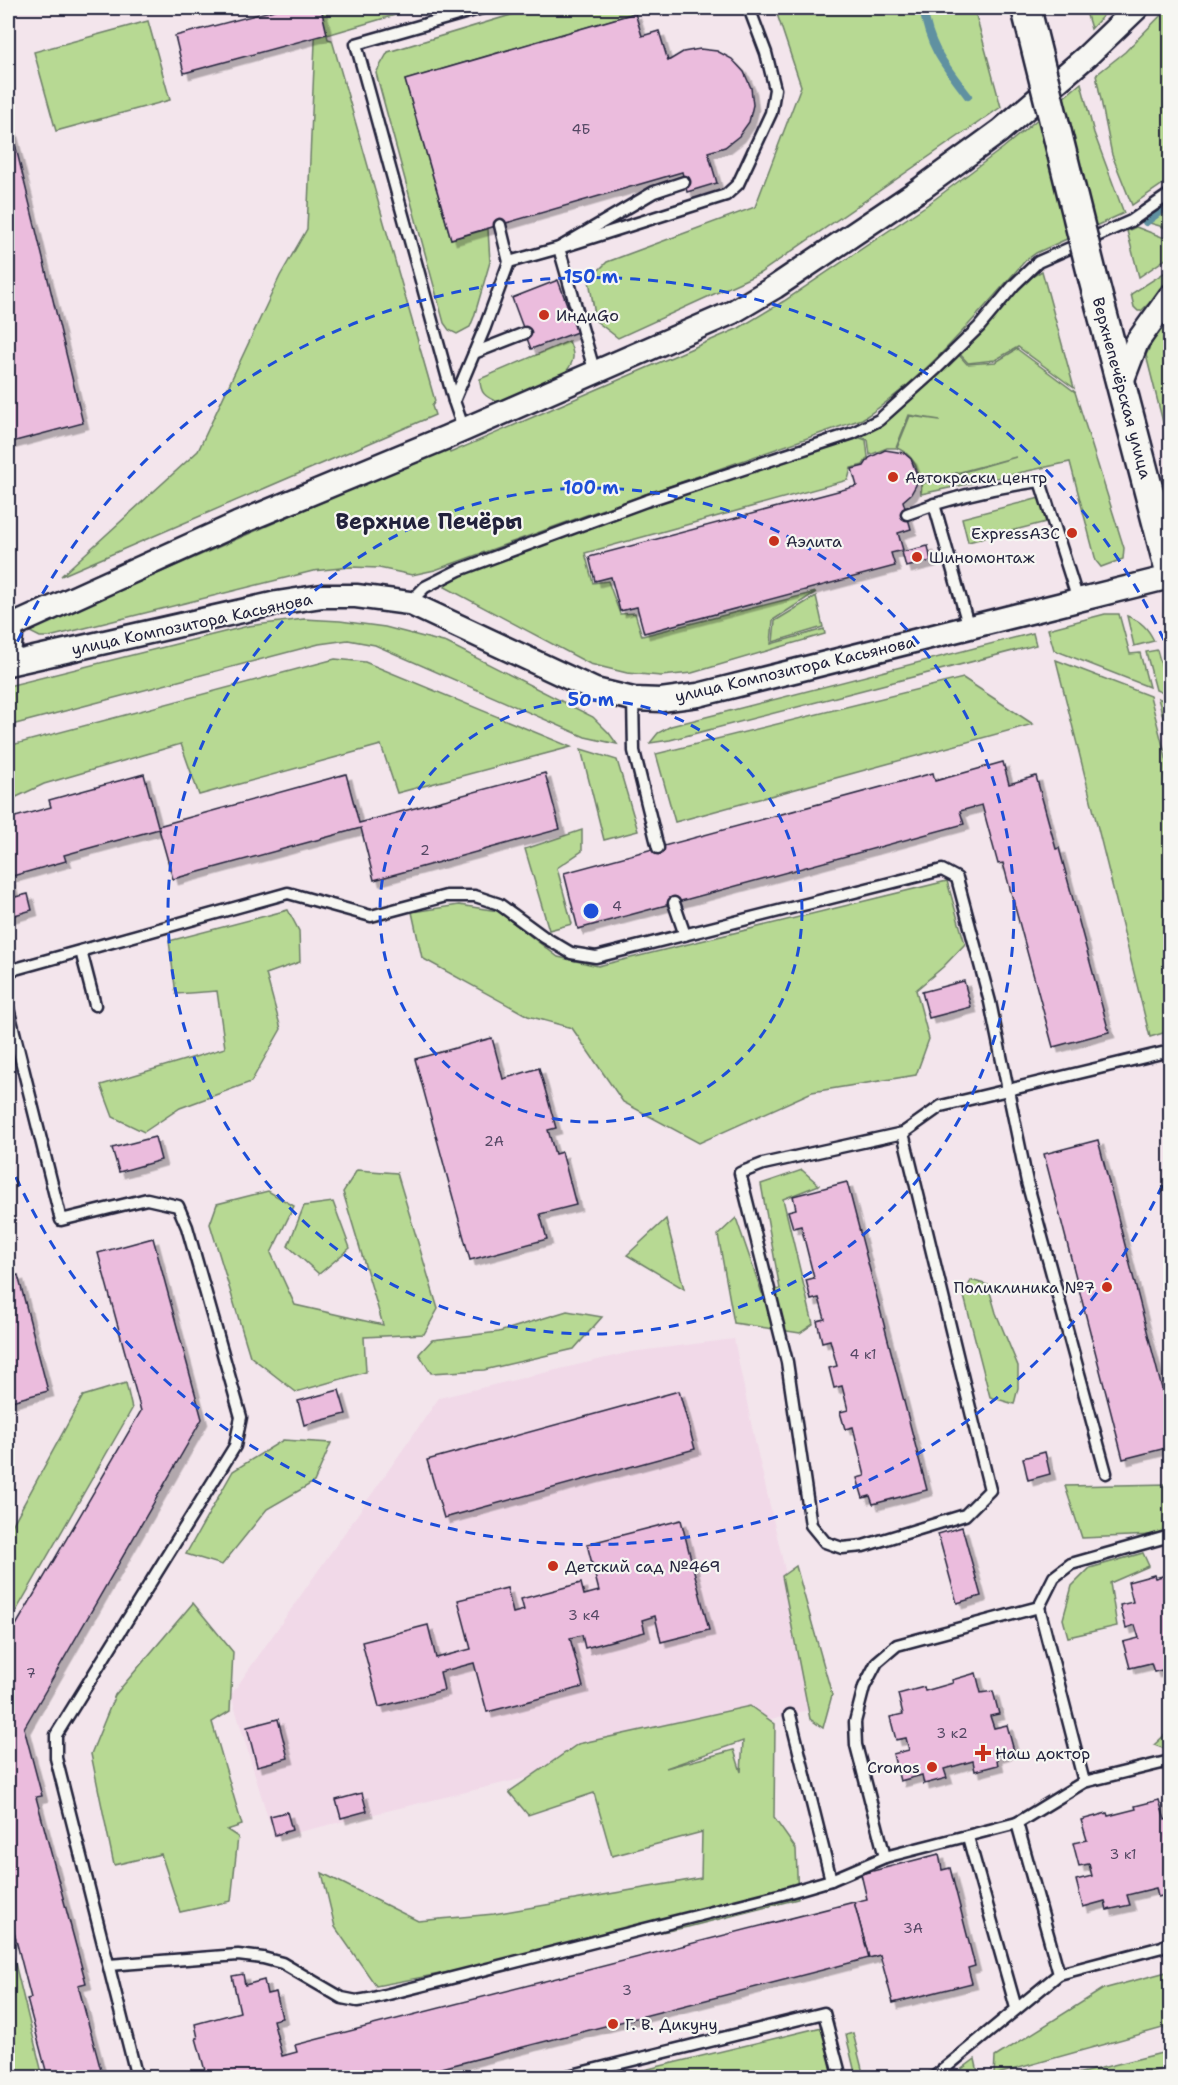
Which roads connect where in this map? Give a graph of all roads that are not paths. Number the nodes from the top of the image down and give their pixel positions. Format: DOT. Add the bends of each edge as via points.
graph roads {
  1 [pos="482,8"];
  2 [pos="749,8"];
  3 [pos="1026,8"];
  4 [pos="1137,8"];
  5 [pos="684,182"];
  6 [pos="1170,194"];
  7 [pos="500,225"];
  8 [pos="559,248"];
  9 [pos="509,262"];
  10 [pos="1170,296"];
  11 [pos="525,333"];
  12 [pos="474,353"];
  13 [pos="595,373"];
  14 [pos="1120,387"];
  15 [pos="454,401"];
  16 [pos="464,430"];
  17 [pos="934,504"];
  18 [pos="907,514"];
  19 [pos="1170,572"];
  20 [pos="1170,577"];
  21 [pos="1078,600"];
  22 [pos="408,603"];
  23 [pos="969,628"];
  24 [pos="8,664"];
  25 [pos="633,699"];
  26 [pos="658,848"];
  27 [pos="674,903"];
  28 [pos="685,935"];
  29 [pos="81,951"];
  30 [pos="8,971"];
  31 [pos="95,1005"];
  32 [pos="8,1008"];
  33 [pos="1170,1051"];
  34 [pos="1008,1090"];
  35 [pos="903,1133"];
  36 [pos="1106,1473"];
  37 [pos="1170,1536"];
  38 [pos="1039,1607"];
  39 [pos="790,1715"];
  40 [pos="1170,1761"];
  41 [pos="1084,1782"];
  42 [pos="1017,1823"];
  43 [pos="968,1837"];
  44 [pos="885,1857"];
  45 [pos="831,1880"];
  46 [pos="1170,1942"];
  47 [pos="109,1965"];
  48 [pos="1059,1974"];
  49 [pos="1016,2008"];
  50 [pos="136,2078"];
  51 [pos="561,2078"];
  52 [pos="841,2078"];
  53 [pos="933,2078"];
  1 -- 15 [label="lane" via="356,44"];
  2 -- 8 [label="lane" via="775,89 771,113 738,184 726,195"];
  3 -- 14 [label="street, Верхнепечёрская улица, bridge"];
  4 -- 13 [label="street" via="1000,131 775,288 731,313"];
  5 -- 8 [label="lane" via="654,192"];
  6 -- 22 [label="lane" via="1131,221 1038,262 979,327 879,420 853,433 646,501 459,570 425,586"];
  7 -- 9 [label="lane"];
  8 -- 9 [label="lane"];
  8 -- 13 [label="lane"];
  9 -- 12 [label="lane"];
  10 -- 14 [label="street" via="1137,342"];
  11 -- 12 [label="lane"];
  12 -- 15 [label="lane"];
  13 -- 16 [label="street"];
  14 -- 19 [label="street, Верхнепечёрская улица"];
  15 -- 16 [label="lane"];
  16 -- 24 [label="street" via="237,524 12,626"];
  17 -- 18 [label="lane"];
  17 -- 21 [label="lane" via="1040,481"];
  17 -- 23 [label="lane"];
  20 -- 21 [label="street, улица Композитора Касьянова"];
  21 -- 23 [label="street, улица Композитора Касьянова"];
  22 -- 24 [label="street, улица Композитора Касьянова" via="356,596 311,597"];
  22 -- 25 [label="street, улица Композитора Касьянова" via="595,690"];
  23 -- 25 [label="street, улица Композитора Касьянова" via="698,695"];
  25 -- 26 [label="lane" via="634,751"];
  27 -- 28 [label="lane"];
  28 -- 29 [label="lane" via="596,957 571,953 499,904 475,896 446,896 371,916 288,893"];
  28 -- 34 [label="lane" via="942,870 957,878 990,1002"];
  29 -- 30 [label="lane"];
  29 -- 31 [label="lane"];
  32 -- 47 [label="lane" via="61,1220 147,1199 178,1206 241,1417 235,1446 56,1735 57,1758"];
  33 -- 34 [label="lane"];
  34 -- 35 [label="lane" via="941,1106"];
  34 -- 36 [label="lane" via="1027,1182"];
  35 -- 35 [label="lane" via="763,1164 740,1173 788,1362 811,1525 825,1542 842,1548 863,1546 965,1515 990,1490"];
  37 -- 38 [label="lane" via="1071,1564 1054,1577"];
  38 -- 41 [label="lane"];
  38 -- 44 [label="lane" via="897,1645 876,1662 864,1687 855,1722 856,1744"];
  39 -- 45 [label="lane"];
  40 -- 41 [label="lane"];
  41 -- 42 [label="lane"];
  42 -- 43 [label="lane"];
  42 -- 48 [label="lane"];
  43 -- 44 [label="lane"];
  43 -- 49 [label="lane"];
  44 -- 45 [label="lane"];
  45 -- 47 [label="lane" via="357,2001 342,1998 282,1963 238,1954"];
  46 -- 48 [label="lane"];
  47 -- 50 [label="lane"];
  48 -- 49 [label="lane"];
  49 -- 53 [label="lane"];
  51 -- 52 [label="lane" via="824,2013"];
}
